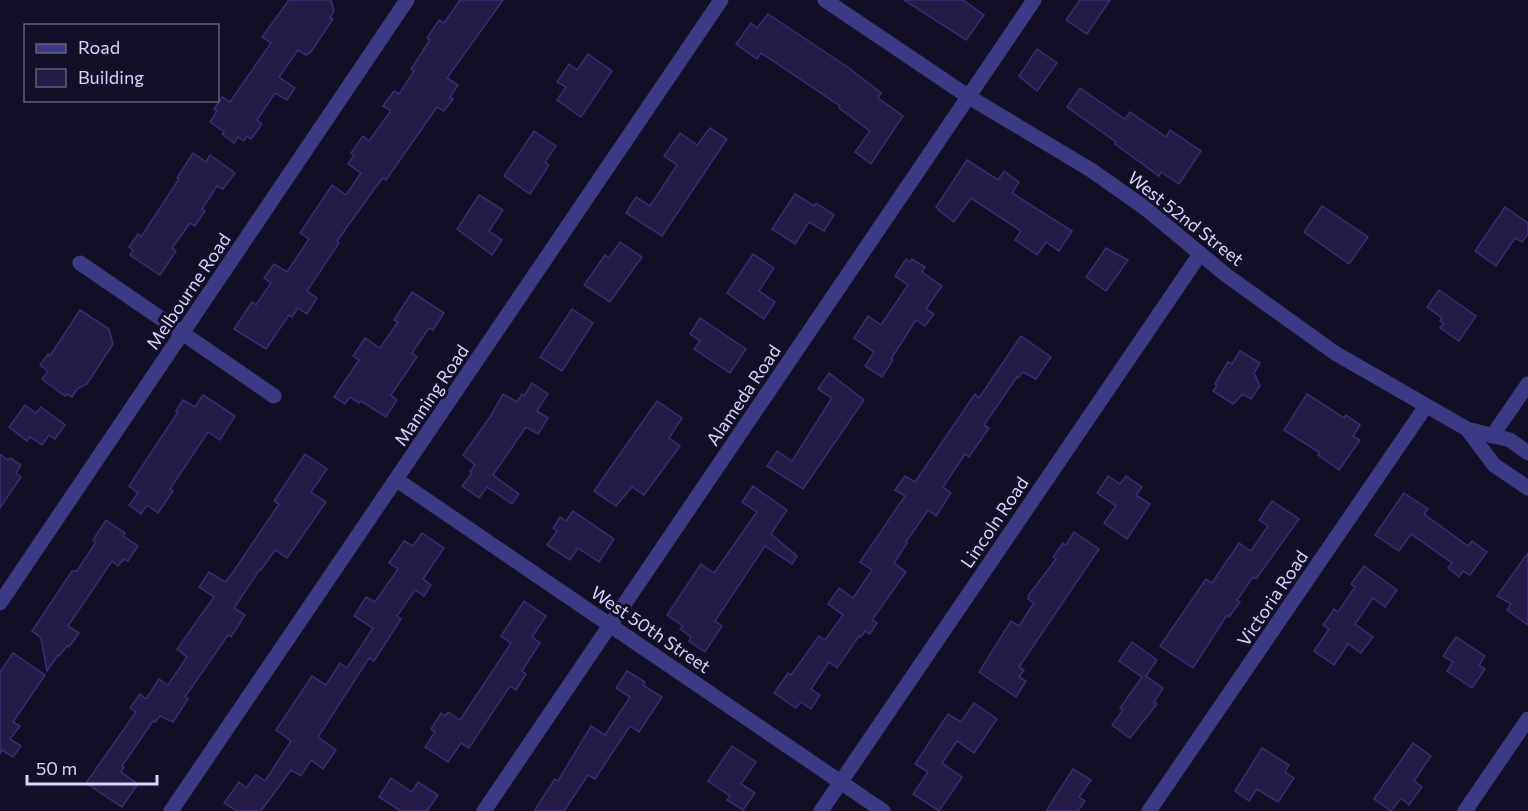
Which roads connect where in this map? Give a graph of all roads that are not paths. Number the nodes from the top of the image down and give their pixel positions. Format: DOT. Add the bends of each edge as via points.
graph roads {
  1 [pos="407,0"];
  2 [pos="721,0"];
  3 [pos="825,0"];
  4 [pos="1034,0"];
  5 [pos="969,96"];
  6 [pos="1200,254"];
  7 [pos="81,263"];
  8 [pos="182,334"];
  9 [pos="1528,384"];
  10 [pos="274,396"];
  11 [pos="1426,406"];
  12 [pos="1467,429"];
  13 [pos="1492,436"];
  14 [pos="1528,453"];
  15 [pos="397,480"];
  16 [pos="1528,488"];
  17 [pos="0,603"];
  18 [pos="610,625"];
  19 [pos="1528,719"];
  20 [pos="841,782"];
  21 [pos="171,811"];
  22 [pos="484,811"];
  23 [pos="821,811"];
  24 [pos="883,811"];
  25 [pos="1149,811"];
  26 [pos="1465,811"];
  1 -- 8 [label="street, Melbourne Road"];
  2 -- 15 [label="street, Manning Road"];
  3 -- 5 [label="street, West 52nd Street"];
  4 -- 5 [label="street, Alameda Road"];
  5 -- 6 [label="street, West 52nd Street" via="1090,170 1145,208"];
  5 -- 18 [label="street, Alameda Road"];
  6 -- 11 [label="street, West 52nd Street" via="1335,353"];
  6 -- 20 [label="street, Lincoln Road"];
  7 -- 8 [label="street"];
  8 -- 10 [label="street"];
  8 -- 17 [label="street, Melbourne Road"];
  9 -- 13 [label="street"];
  11 -- 12 [label="street, West 52nd Street"];
  11 -- 25 [label="street, Victoria Road"];
  12 -- 13 [label="street, West 52nd Street"];
  12 -- 16 [label="street" via="1494,465"];
  13 -- 14 [label="street, West 52nd Street" via="1510,440"];
  15 -- 18 [label="street, West 50th Street"];
  15 -- 21 [label="street, Manning Road"];
  18 -- 20 [label="street, West 50th Street"];
  18 -- 22 [label="street, Alameda Road"];
  19 -- 26 [label="street"];
  20 -- 23 [label="street, Lincoln Road"];
  20 -- 24 [label="street, West 50th Street"];
}
